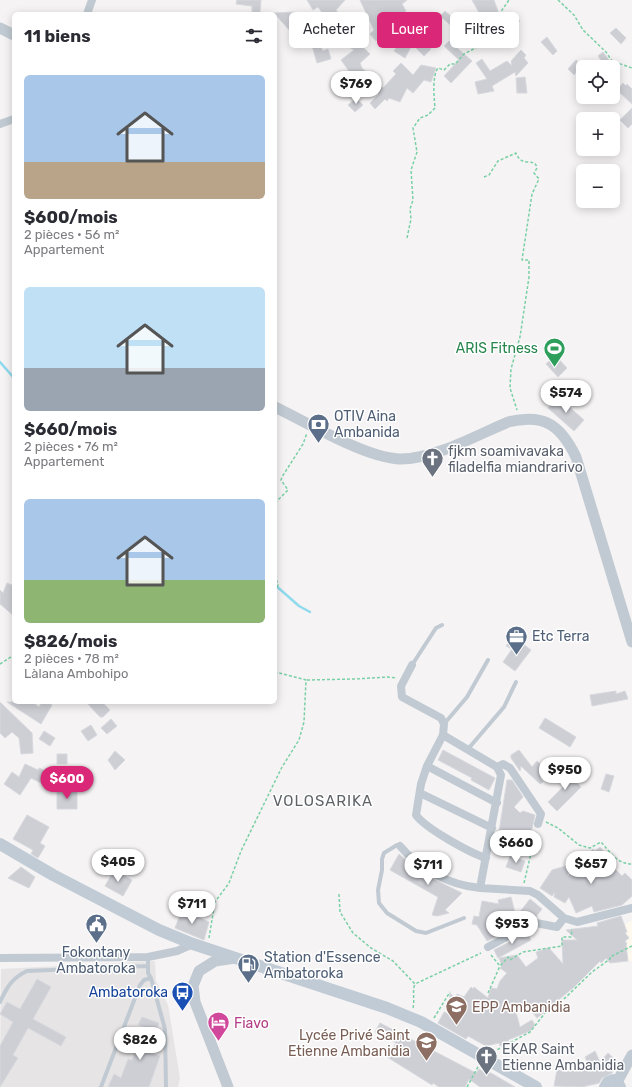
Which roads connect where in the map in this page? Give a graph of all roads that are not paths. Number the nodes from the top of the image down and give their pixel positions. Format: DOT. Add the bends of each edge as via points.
graph roads {
  1 [pos="92,0"];
  2 [pos="88,12"];
  3 [pos="0,28"];
  4 [pos="12,34"];
  5 [pos="12,120"];
  6 [pos="0,124"];
  7 [pos="277,408"];
  8 [pos="442,625"];
  9 [pos="632,642"];
  10 [pos="488,660"];
  11 [pos="412,665"];
  12 [pos="516,682"];
  13 [pos="444,724"];
  14 [pos="444,735"];
  15 [pos="468,749"];
  16 [pos="427,766"];
  17 [pos="497,767"];
  18 [pos="420,793"];
  19 [pos="497,803"];
  20 [pos="542,823"];
  21 [pos="492,828"];
  22 [pos="0,844"];
  23 [pos="400,846"];
  24 [pos="486,858"];
  25 [pos="480,888"];
  26 [pos="632,908"];
  27 [pos="464,918"];
  28 [pos="564,918"];
  29 [pos="193,944"];
  30 [pos="488,947"];
  31 [pos="148,957"];
  32 [pos="0,958"];
  33 [pos="235,958"];
  34 [pos="147,966"];
  35 [pos="151,978"];
  36 [pos="0,1002"];
  37 [pos="632,1055"];
  38 [pos="619,1085"];
  39 [pos="101,1087"];
  40 [pos="166,1087"];
  41 [pos="228,1087"];
  42 [pos="536,1087"];
  43 [pos="604,1087"];
  1 -- 2 [label="street"];
  3 -- 4 [label="street"];
  5 -- 6 [label="street"];
  7 -- 9 [label="street" via="369,452 399,459 431,454 520,419 552,425 562,432 576,457"];
  8 -- 11 [label="lane" via="436,628"];
  10 -- 13 [label="lane" via="467,697"];
  11 -- 13 [label="street" via="401,686 402,697 441,718"];
  12 -- 15 [label="lane" via="504,707"];
  13 -- 14 [label="street"];
  14 -- 15 [label="street"];
  14 -- 16 [label="street"];
  15 -- 17 [label="street"];
  16 -- 18 [label="street"];
  16 -- 19 [label="street"];
  17 -- 19 [label="street" via="501,775"];
  17 -- 20 [label="street" via="503,764 510,768 541,814"];
  18 -- 21 [label="street"];
  18 -- 24 [label="street" via="416,815 420,820"];
  19 -- 21 [label="street"];
  21 -- 24 [label="street"];
  22 -- 29 [label="main road" via="140,921"];
  23 -- 25 [label="street" via="414,861 432,872 464,887"];
  23 -- 27 [label="lane" via="397,845 384,853 382,858 379,903 387,913 416,931 426,933"];
  24 -- 25 [label="street"];
  25 -- 28 [label="street" via="522,890 538,895"];
  26 -- 28 [label="street" via="578,922"];
  28 -- 30 [label="street" via="557,927 536,923 521,928"];
  29 -- 31 [label="street" via="177,951"];
  29 -- 33 [label="main road"];
  31 -- 32 [label="street"];
  31 -- 34 [label="lane"];
  33 -- 41 [label="street" via="215,961 199,971 193,986 195,1002"];
  33 -- 42 [label="main road" via="414,1019"];
  34 -- 35 [label="lane"];
  34 -- 36 [label="lane" via="26,971 8,984"];
  35 -- 39 [label="lane" via="144,980 140,985"];
  35 -- 40 [label="lane" via="165,1029"];
  37 -- 38 [label="street"];
  38 -- 43 [label="main road" via="610,1080"];
}
